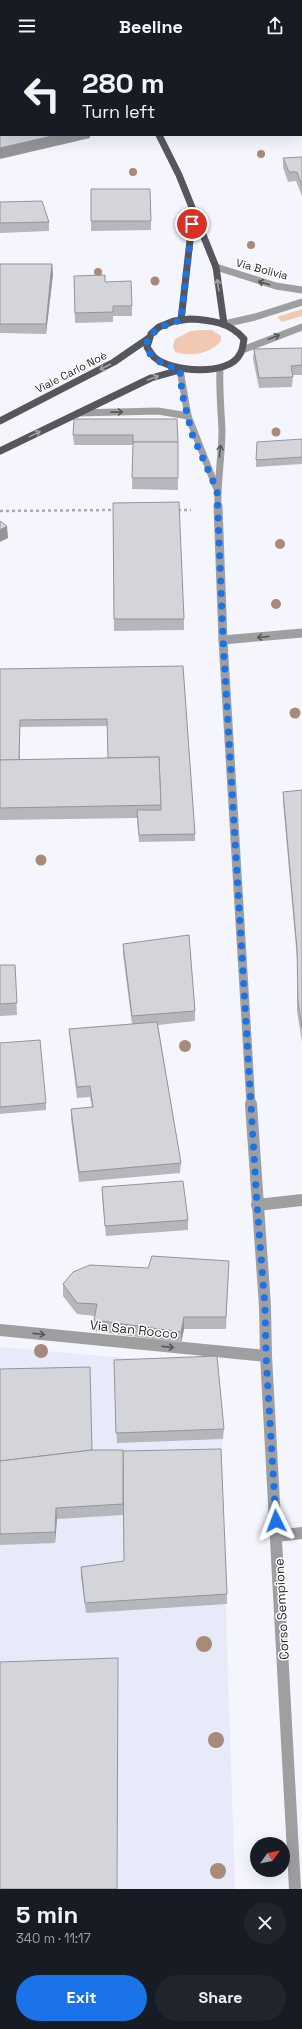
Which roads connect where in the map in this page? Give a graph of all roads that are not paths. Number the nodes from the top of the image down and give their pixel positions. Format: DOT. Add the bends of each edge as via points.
graph roads {
  1 [pos="159,136"];
  2 [pos="193,212"];
  3 [pos="216,267"];
  4 [pos="302,290"];
  5 [pos="302,302"];
  6 [pos="181,320"];
  7 [pos="224,324"];
  8 [pos="302,327"];
  9 [pos="148,338"];
  10 [pos="245,348"];
  11 [pos="220,368"];
  12 [pos="180,370"];
  13 [pos="78,413"];
  14 [pos="188,416"];
  15 [pos="0,421"];
  16 [pos="0,451"];
  17 [pos="217,490"];
  18 [pos="302,633"];
  19 [pos="223,640"];
  20 [pos="302,1200"];
  21 [pos="257,1205"];
  22 [pos="0,1330"];
  23 [pos="266,1356"];
  24 [pos="302,1533"];
  25 [pos="277,1536"];
  26 [pos="295,1889"];
  1 -- 2 [label="main road"];
  2 -- 3 [label="main road"];
  2 -- 6 [label="main road"];
  4 -- 3 [label="street, Via Bolivia, one-way" via="276,286"];
  7 -- 3 [label="main road, one-way"];
  5 -- 7 [label="street"];
  6 -- 7 [label="main road, Viale Carlo Noè" via="207,320"];
  6 -- 9 [label="main road, Viale Carlo Noè" via="154,330"];
  7 -- 10 [label="main road" via="241,335"];
  10 -- 8 [label="street, one-way"];
  9 -- 12 [label="main road" via="148,351 158,361"];
  9 -- 15 [label="main road, Viale Carlo Noè, one-way" via="114,362"];
  10 -- 11 [label="main road" via="240,357"];
  11 -- 12 [label="main road"];
  17 -- 11 [label="street, Corso Sempione, one-way" via="222,431"];
  13 -- 12 [label="main road, one-way" via="151,378"];
  12 -- 14 [label="street, Corso Sempione"];
  13 -- 14 [label="street, one-way" via="158,411"];
  16 -- 13 [label="main road, one-way"];
  14 -- 17 [label="street, Corso Sempione" via="192,434"];
  17 -- 19 [label="street, Corso Sempione"];
  18 -- 19 [label="street, one-way"];
  19 -- 21 [label="street, Corso Sempione"];
  20 -- 21 [label="street"];
  21 -- 23 [label="street, Corso Sempione"];
  22 -- 23 [label="street, Via San Rocco, one-way"];
  23 -- 25 [label="street, Corso Sempione"];
  24 -- 25 [label="street"];
  25 -- 26 [label="street, Corso Sempione"];
}
